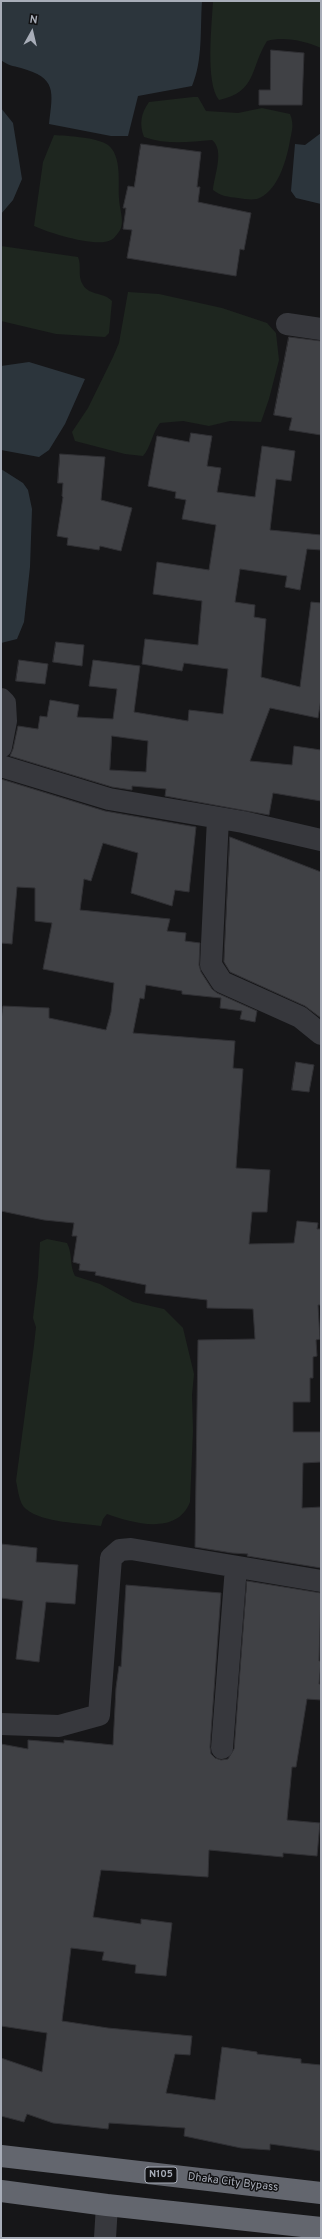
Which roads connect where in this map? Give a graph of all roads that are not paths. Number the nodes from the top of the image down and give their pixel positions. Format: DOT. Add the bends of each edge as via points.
graph roads {
  1 [pos="287,324"];
  2 [pos="321,329"];
  3 [pos="1,699"];
  4 [pos="1,747"];
  5 [pos="1,766"];
  6 [pos="218,818"];
  7 [pos="321,840"];
  8 [pos="321,1034"];
  9 [pos="236,1567"];
  10 [pos="321,1581"];
  11 [pos="1,1724"];
  12 [pos="222,1748"];
  13 [pos="1,2156"];
  14 [pos="1,2191"];
  15 [pos="321,2193"];
  16 [pos="107,2205"];
  17 [pos="321,2228"];
  18 [pos="104,2238"];
  1 -- 2 [label="street"];
  3 -- 4 [label="street" via="5,703 6,721"];
  5 -- 6 [label="street" via="109,799"];
  6 -- 7 [label="street"];
  6 -- 8 [label="street" via="211,965 222,982 300,1017"];
  9 -- 10 [label="street"];
  9 -- 11 [label="street" via="120,1550 111,1558 99,1715 59,1726"];
  9 -- 12 [label="street"];
  13 -- 15 [label="highway, Dhaka City Bypass / N105"];
  14 -- 16 [label="highway"];
  16 -- 17 [label="highway"];
  16 -- 18 [label="street"];
}
